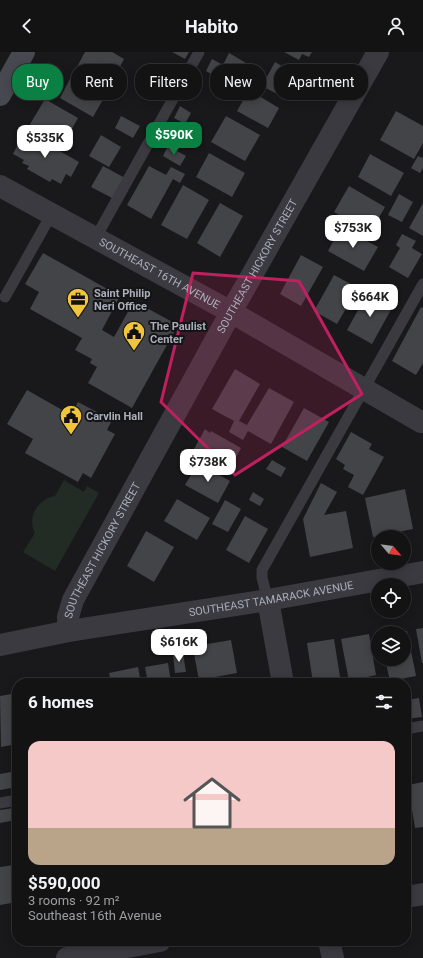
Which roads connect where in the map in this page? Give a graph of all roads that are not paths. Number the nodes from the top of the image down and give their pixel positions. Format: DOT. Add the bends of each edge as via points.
graph roads {
  1 [pos="24,52"];
  2 [pos="199,52"];
  3 [pos="378,52"];
  4 [pos="0,95"];
  5 [pos="0,186"];
  6 [pos="51,215"];
  7 [pos="95,239"];
  8 [pos="423,284"];
  9 [pos="5,296"];
  10 [pos="231,312"];
  11 [pos="363,389"];
  12 [pos="422,424"];
  13 [pos="423,572"];
  14 [pos="268,600"];
  15 [pos="69,631"];
  16 [pos="0,645"];
  17 [pos="282,678"];
  18 [pos="423,726"];
  19 [pos="411,728"];
  20 [pos="12,801"];
  21 [pos="0,803"];
  22 [pos="423,894"];
  23 [pos="411,896"];
  24 [pos="133,946"];
  25 [pos="330,946"];
  26 [pos="67,958"];
  27 [pos="332,958"];
  1 -- 4 [label="main road"];
  2 -- 7 [label="lane"];
  3 -- 10 [label="street, SOUTHEAST HICKORY STREET"];
  5 -- 6 [label="street, SOUTHEAST 16TH AVENUE"];
  6 -- 7 [label="street, SOUTHEAST 16TH AVENUE"];
  6 -- 9 [label="lane"];
  7 -- 10 [label="street, SOUTHEAST 16TH AVENUE"];
  8 -- 11 [label="lane"];
  10 -- 11 [label="street, SOUTHEAST 16TH AVENUE"];
  10 -- 15 [label="street, SOUTHEAST HICKORY STREET" via="74,600 68,617"];
  11 -- 12 [label="street, SOUTHEAST 16TH AVENUE"];
  11 -- 14 [label="lane" via="262,570"];
  13 -- 14 [label="street, SOUTHEAST TAMARACK AVENUE"];
  14 -- 15 [label="street, SOUTHEAST TAMARACK AVENUE"];
  14 -- 17 [label="street"];
  15 -- 16 [label="street, SOUTHEAST TAMARACK AVENUE"];
  18 -- 19 [label="lane"];
  20 -- 21 [label="lane"];
  22 -- 23 [label="street"];
  24 -- 26 [label="street"];
  25 -- 27 [label="street"];
}
